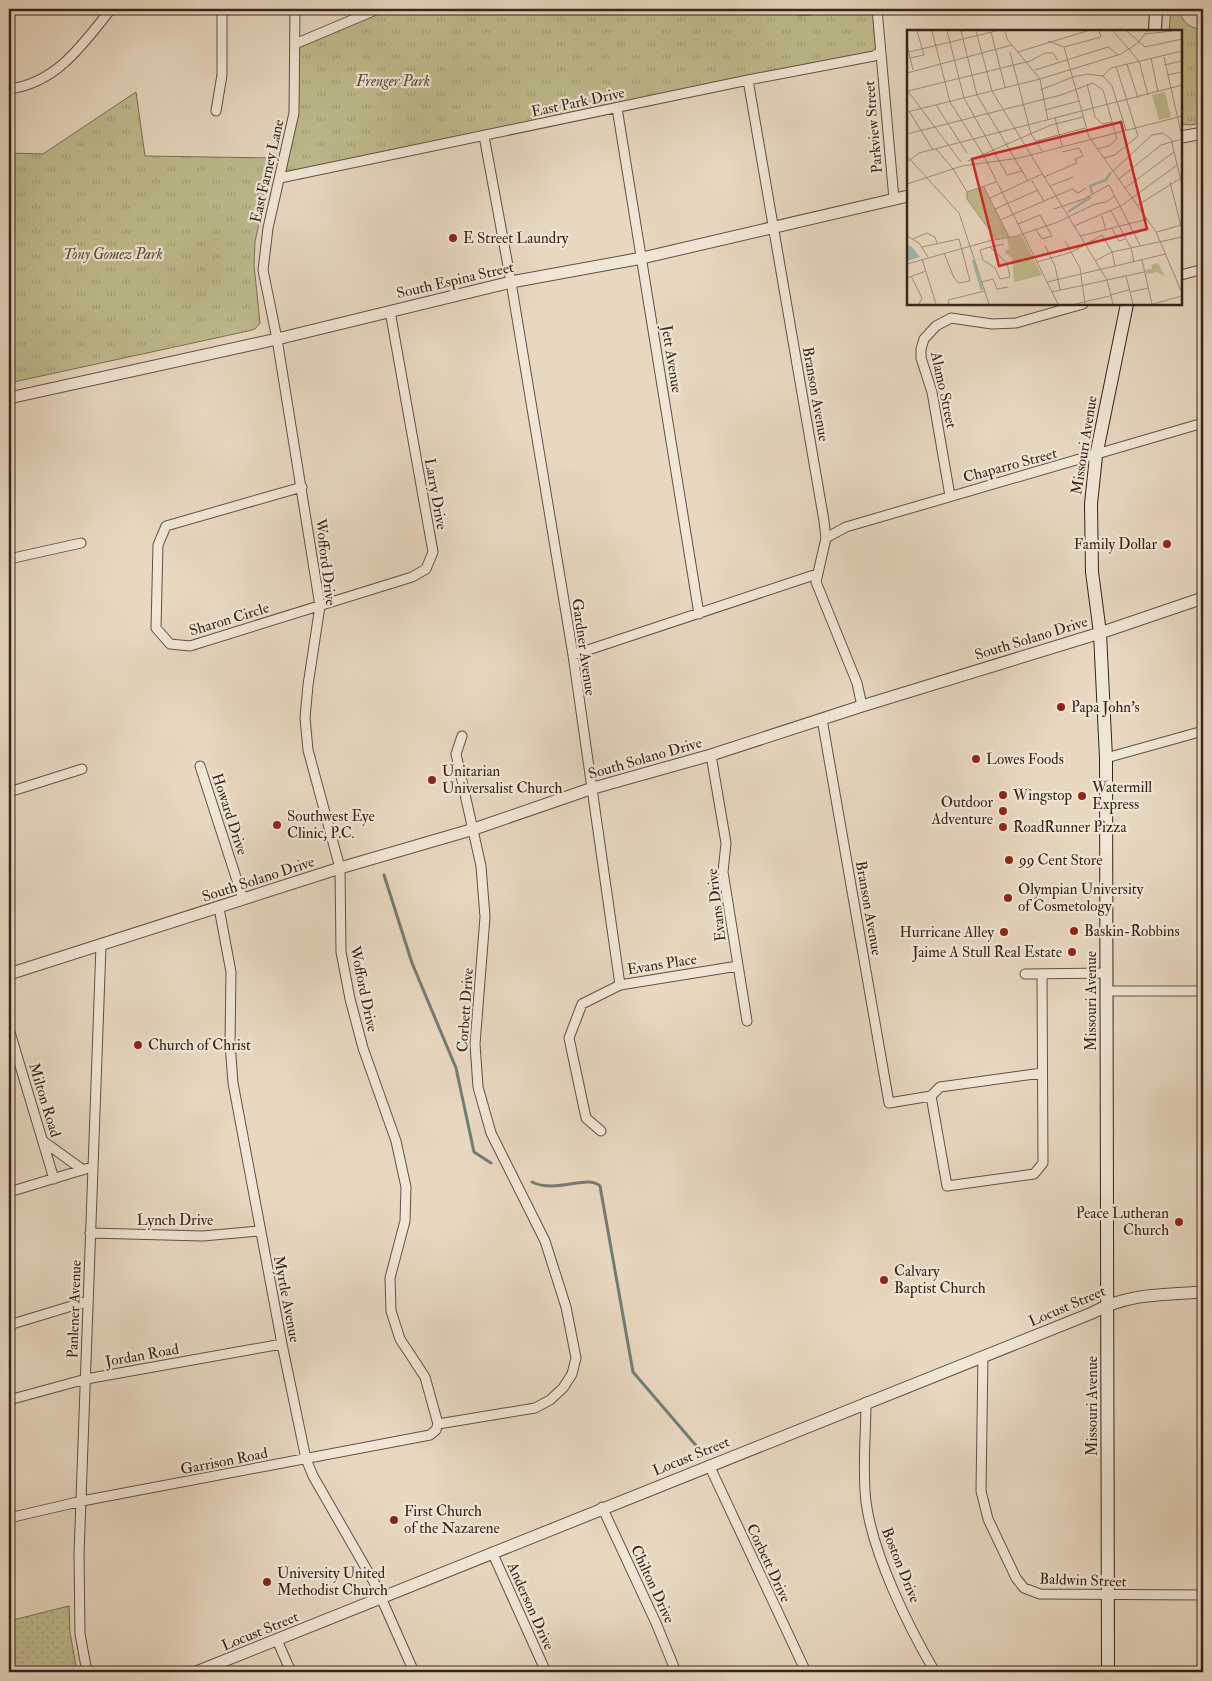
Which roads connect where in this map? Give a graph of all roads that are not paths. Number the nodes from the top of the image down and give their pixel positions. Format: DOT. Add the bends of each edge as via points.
graph roads {
  1 [pos="111,9"];
  2 [pos="222,9"];
  3 [pos="295,9"];
  4 [pos="378,9"];
  5 [pos="877,9"];
  6 [pos="1156,9"];
  7 [pos="1155,30"];
  8 [pos="295,44"];
  9 [pos="880,52"];
  10 [pos="748,80"];
  11 [pos="9,89"];
  12 [pos="617,108"];
  13 [pos="216,111"];
  14 [pos="1203,133"];
  15 [pos="484,136"];
  16 [pos="1182,137"];
  17 [pos="280,178"];
  18 [pos="907,196"];
  19 [pos="894,199"];
  20 [pos="773,228"];
  21 [pos="642,258"];
  22 [pos="1203,269"];
  23 [pos="1182,276"];
  24 [pos="511,282"];
  25 [pos="1079,305"];
  26 [pos="1127,305"];
  27 [pos="390,311"];
  28 [pos="277,339"];
  29 [pos="9,398"];
  30 [pos="1203,423"];
  31 [pos="1096,456"];
  32 [pos="302,487"];
  33 [pos="950,496"];
  34 [pos="826,538"];
  35 [pos="81,544"];
  36 [pos="9,559"];
  37 [pos="817,574"];
  38 [pos="1203,598"];
  39 [pos="320,606"];
  40 [pos="699,614"];
  41 [pos="1100,633"];
  42 [pos="572,655"];
  43 [pos="862,706"];
  44 [pos="822,719"];
  45 [pos="1203,731"];
  46 [pos="462,736"];
  47 [pos="711,756"];
  48 [pos="1106,758"];
  49 [pos="200,766"];
  50 [pos="82,769"];
  51 [pos="590,789"];
  52 [pos="9,792"];
  53 [pos="474,829"];
  54 [pos="340,868"];
  55 [pos="244,899"];
  56 [pos="218,908"];
  57 [pos="101,946"];
  58 [pos="738,966"];
  59 [pos="1107,973"];
  60 [pos="9,974"];
  61 [pos="1025,974"];
  62 [pos="1042,974"];
  63 [pos="620,985"];
  64 [pos="1108,991"];
  65 [pos="1203,991"];
  66 [pos="747,1021"];
  67 [pos="9,1029"];
  68 [pos="1042,1073"];
  69 [pos="931,1096"];
  70 [pos="601,1132"];
  71 [pos="42,1140"];
  72 [pos="87,1169"];
  73 [pos="54,1179"];
  74 [pos="9,1192"];
  75 [pos="260,1231"];
  76 [pos="90,1233"];
  77 [pos="1203,1292"];
  78 [pos="88,1301"];
  79 [pos="1108,1304"];
  80 [pos="9,1325"];
  81 [pos="282,1344"];
  82 [pos="983,1356"];
  83 [pos="86,1379"];
  84 [pos="9,1400"];
  85 [pos="866,1402"];
  86 [pos="438,1424"];
  87 [pos="306,1459"];
  88 [pos="709,1465"];
  89 [pos="82,1501"];
  90 [pos="602,1508"];
  91 [pos="9,1518"];
  92 [pos="492,1552"];
  93 [pos="1108,1595"];
  94 [pos="1203,1595"];
  95 [pos="380,1597"];
  96 [pos="277,1640"];
  97 [pos="87,1672"];
  98 [pos="196,1672"];
  99 [pos="291,1672"];
  100 [pos="414,1672"];
  101 [pos="546,1672"];
  102 [pos="676,1672"];
  103 [pos="806,1672"];
  104 [pos="935,1672"];
  105 [pos="1108,1672"];
  1 -- 11 [label="street" via="80,48 58,69 26,86"];
  2 -- 13 [label="street" via="222,75"];
  3 -- 8 [label="street, East Farney Lane"];
  4 -- 8 [label="street"];
  5 -- 9 [label="street, Parkview Street"];
  6 -- 7 [label="main road"];
  8 -- 17 [label="street, East Farney Lane" via="294,113"];
  9 -- 10 [label="street, East Park Drive" via="874,56"];
  9 -- 19 [label="street, Parkview Street"];
  10 -- 12 [label="street, East Park Drive"];
  10 -- 20 [label="street, Branson Avenue"];
  12 -- 15 [label="street, East Park Drive"];
  12 -- 21 [label="street, Jett Avenue"];
  14 -- 16 [label="street"];
  15 -- 17 [label="street, East Park Drive"];
  15 -- 24 [label="street, Gardner Avenue"];
  17 -- 28 [label="street, East Farney Lane" via="268,228 264,270"];
  18 -- 19 [label="street, South Espina Street"];
  19 -- 20 [label="street, South Espina Street"];
  20 -- 21 [label="street, South Espina Street"];
  20 -- 34 [label="street, Branson Avenue"];
  21 -- 24 [label="street, South Espina Street"];
  21 -- 40 [label="street, Jett Avenue"];
  22 -- 23 [label="street"];
  24 -- 27 [label="street, South Espina Street"];
  24 -- 42 [label="street, Gardner Avenue"];
  25 -- 33 [label="street, Alamo Street" via="1016,323 992,324 951,318 936,326 924,339 921,358 932,392"];
  26 -- 31 [label="main road, Missouri Avenue"];
  27 -- 28 [label="street, South Espina Street"];
  27 -- 39 [label="street, Larry Drive" via="433,552 426,569 412,577"];
  28 -- 29 [label="street, South Espina Street"];
  28 -- 32 [label="street, Wofford Drive"];
  30 -- 31 [label="street, Chaparro Street"];
  31 -- 33 [label="street, Chaparro Street"];
  31 -- 41 [label="main road, Missouri Avenue" via="1090,543"];
  32 -- 39 [label="street, Wofford Drive"];
  32 -- 39 [label="street, Sharon Circle" via="166,526 158,545 156,628 170,644 190,646"];
  33 -- 34 [label="street, Chaparro Street" via="846,527"];
  34 -- 37 [label="street, Branson Avenue"];
  35 -- 36 [label="street"];
  37 -- 40 [label="street"];
  37 -- 43 [label="street, Branson Avenue" via="818,591 857,684"];
  38 -- 41 [label="street, South Solano Drive"];
  39 -- 54 [label="street, Wofford Drive" via="308,674 305,718 307,742"];
  40 -- 42 [label="street"];
  41 -- 43 [label="street, South Solano Drive"];
  41 -- 48 [label="main road, Missouri Avenue"];
  42 -- 51 [label="street, Gardner Avenue"];
  43 -- 44 [label="street, South Solano Drive"];
  44 -- 47 [label="street, South Solano Drive"];
  44 -- 69 [label="street, Branson Avenue" via="889,1103"];
  45 -- 48 [label="street"];
  46 -- 53 [label="street, Corbett Drive" via="456,754"];
  47 -- 51 [label="street, South Solano Drive"];
  47 -- 58 [label="street, Evans Drive" via="726,843 723,872"];
  48 -- 59 [label="main road, Missouri Avenue"];
  49 -- 55 [label="street, Howard Drive"];
  50 -- 52 [label="street"];
  51 -- 53 [label="street, South Solano Drive"];
  51 -- 63 [label="street, Gardner Avenue"];
  53 -- 54 [label="street, South Solano Drive"];
  53 -- 86 [label="street, Corbett Drive" via="485,917 474,1044 478,1087 491,1133 545,1242 566,1307 576,1358 572,1374 563,1388 535,1408"];
  54 -- 55 [label="street, South Solano Drive"];
  54 -- 86 [label="street, Wofford Drive" via="341,952 350,999 363,1048 396,1141 406,1187 405,1221 390,1278 391,1311 400,1339 425,1377"];
  55 -- 56 [label="street, South Solano Drive"];
  56 -- 57 [label="street, South Solano Drive"];
  56 -- 75 [label="street, Myrtle Avenue" via="231,972 233,1083"];
  57 -- 60 [label="street, South Solano Drive"];
  57 -- 72 [label="street, Panlener Avenue"];
  58 -- 63 [label="street, Evans Place"];
  58 -- 66 [label="street, Evans Drive"];
  59 -- 62 [label="street"];
  59 -- 64 [label="main road, Missouri Avenue"];
  61 -- 62 [label="street"];
  62 -- 68 [label="street"];
  63 -- 70 [label="street" via="582,1004 569,1038 586,1118"];
  64 -- 65 [label="street"];
  64 -- 79 [label="main road, Missouri Avenue"];
  67 -- 71 [label="street, Milton Road"];
  68 -- 69 [label="street" via="940,1087"];
  68 -- 69 [label="street" via="1042,1163 1034,1174 947,1186"];
  71 -- 72 [label="street"];
  71 -- 73 [label="street, Milton Road"];
  72 -- 73 [label="street"];
  72 -- 76 [label="street, Panlener Avenue"];
  73 -- 74 [label="street"];
  75 -- 76 [label="street, Lynch Drive" via="203,1236"];
  75 -- 81 [label="street, Myrtle Avenue"];
  76 -- 78 [label="street, Panlener Avenue"];
  77 -- 79 [label="street, Locust Street" via="1128,1298"];
  78 -- 80 [label="street"];
  78 -- 83 [label="street, Panlener Avenue"];
  79 -- 82 [label="street, Locust Street"];
  79 -- 93 [label="main road, Missouri Avenue"];
  81 -- 83 [label="street, Jordan Road"];
  81 -- 87 [label="street, Myrtle Avenue"];
  82 -- 85 [label="street, Locust Street"];
  82 -- 93 [label="street, Baldwin Street" via="981,1490 988,1519 1013,1572 1024,1588 1034,1593"];
  83 -- 84 [label="street, Jordan Road"];
  83 -- 89 [label="street, Panlener Avenue"];
  85 -- 88 [label="street, Locust Street"];
  85 -- 104 [label="street, Boston Drive" via="866,1501 873,1535 917,1640"];
  86 -- 87 [label="street, Garrison Road" via="430,1435"];
  87 -- 89 [label="street, Garrison Road"];
  87 -- 95 [label="street, Myrtle Avenue"];
  88 -- 90 [label="street, Locust Street"];
  88 -- 103 [label="street, Corbett Drive"];
  89 -- 91 [label="street, Garrison Road"];
  89 -- 97 [label="street, Panlener Avenue" via="80,1617"];
  90 -- 92 [label="street, Locust Street"];
  90 -- 102 [label="street, Chilton Drive"];
  92 -- 95 [label="street, Locust Street"];
  92 -- 101 [label="street, Anderson Drive"];
  93 -- 94 [label="street, Baldwin Street"];
  93 -- 105 [label="main road, Missouri Avenue"];
  95 -- 96 [label="street, Locust Street"];
  95 -- 100 [label="street, Myrtle Avenue"];
  96 -- 98 [label="street, Locust Street"];
  96 -- 99 [label="street"];
}
